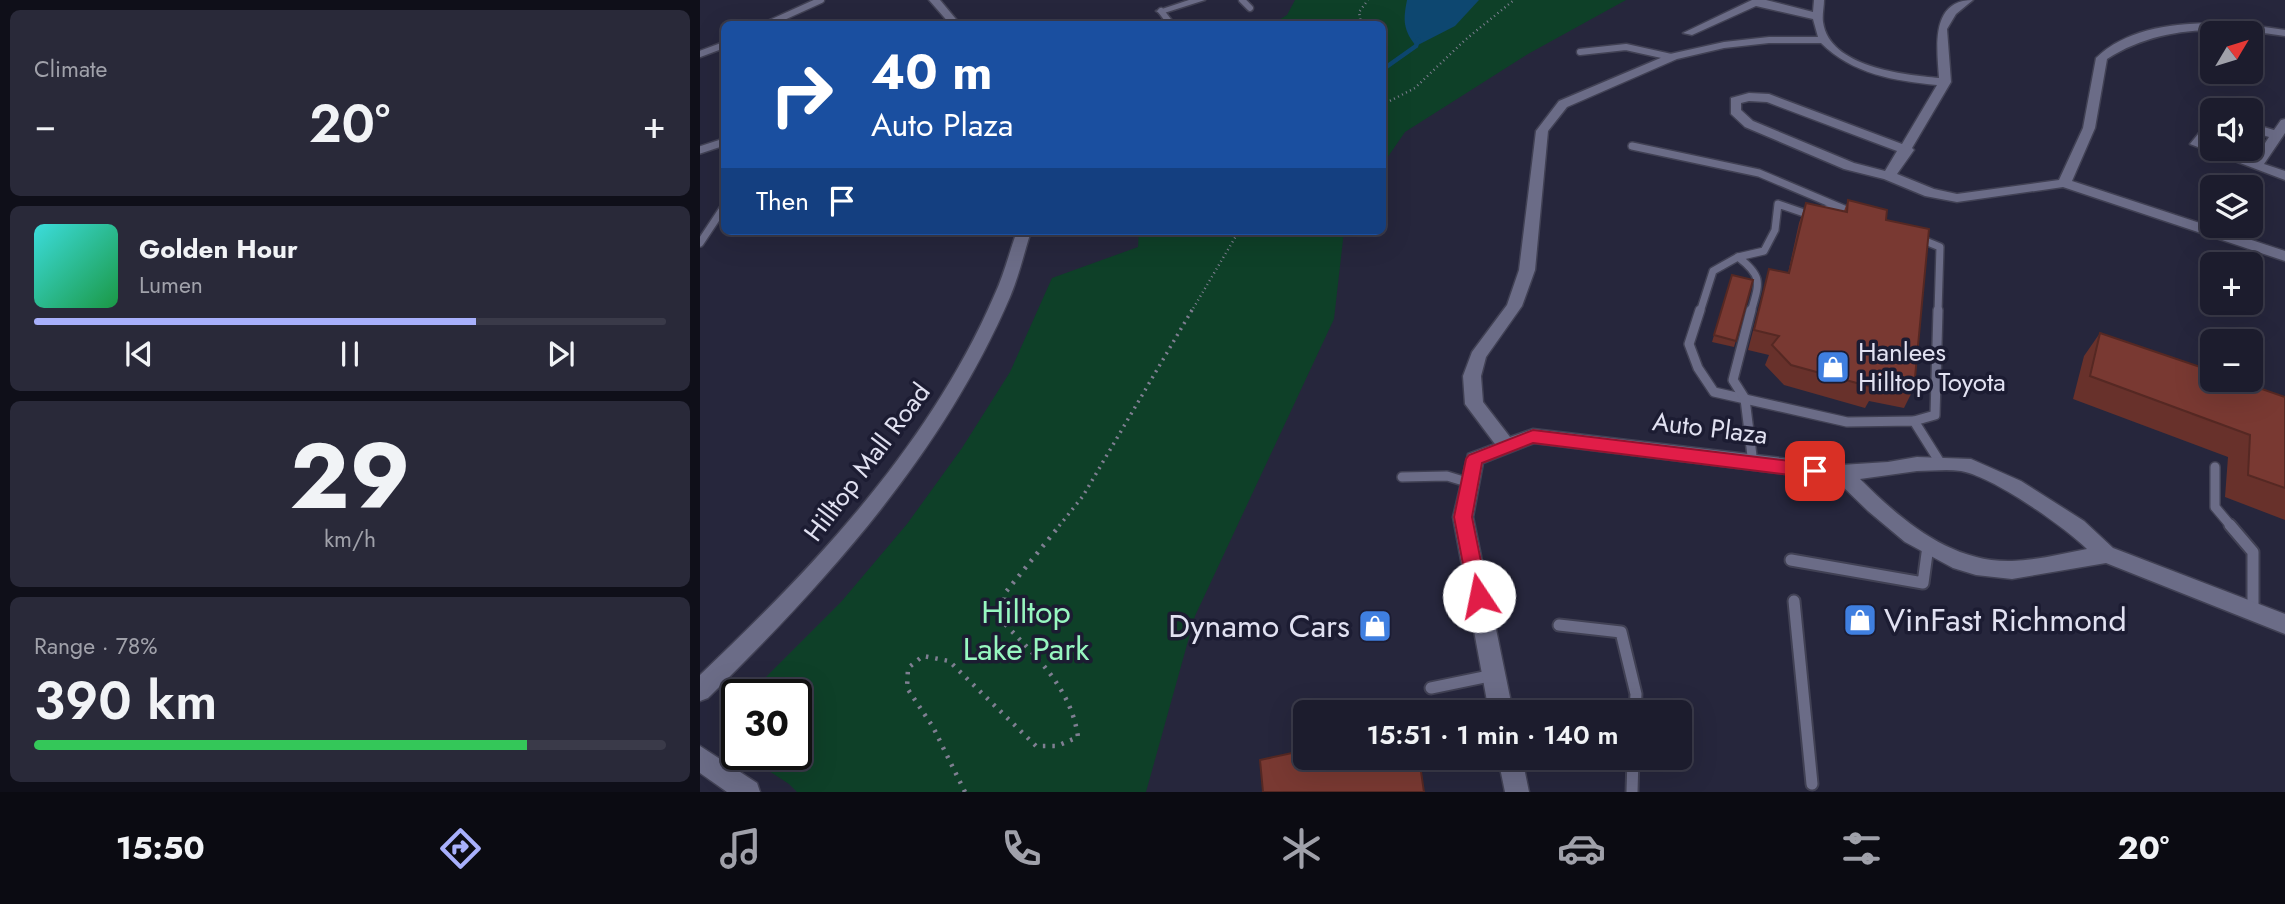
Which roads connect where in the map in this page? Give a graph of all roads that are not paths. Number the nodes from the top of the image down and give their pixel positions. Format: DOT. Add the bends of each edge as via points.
graph roads {
  1 [pos="821,0"];
  2 [pos="933,0"];
  3 [pos="1200,0"];
  4 [pos="1242,0"];
  5 [pos="1819,0"];
  6 [pos="1968,0"];
  7 [pos="1759,1"];
  8 [pos="1250,8"];
  9 [pos="1161,11"];
  10 [pos="1815,16"];
  11 [pos="775,21"];
  12 [pos="952,21"];
  13 [pos="1169,21"];
  14 [pos="1688,33"];
  15 [pos="2285,33"];
  16 [pos="1825,40"];
  17 [pos="721,46"];
  18 [pos="1580,52"];
  19 [pos="700,54"];
  20 [pos="1671,57"];
  21 [pos="1945,82"];
  22 [pos="2285,124"];
  23 [pos="2263,131"];
  24 [pos="2276,135"];
  25 [pos="721,143"];
  26 [pos="1632,145"];
  27 [pos="700,150"];
  28 [pos="1907,150"];
  29 [pos="2245,161"];
  30 [pos="2257,165"];
  31 [pos="1889,176"];
  32 [pos="2285,176"];
  33 [pos="2064,183"];
  34 [pos="1835,206"];
  35 [pos="721,212"];
  36 [pos="1870,220"];
  37 [pos="1905,233"];
  38 [pos="1023,235"];
  39 [pos="700,243"];
  40 [pos="2285,256"];
  41 [pos="1738,257"];
  42 [pos="1745,399"];
  43 [pos="1914,421"];
  44 [pos="1506,445"];
  45 [pos="1753,464"];
  46 [pos="1941,464"];
  47 [pos="2216,467"];
  48 [pos="1841,473"];
  49 [pos="1402,477"];
  50 [pos="1470,483"];
  51 [pos="1928,546"];
  52 [pos="2106,554"];
  53 [pos="1791,560"];
  54 [pos="1794,601"];
  55 [pos="2253,610"];
  56 [pos="2285,624"];
  57 [pos="1559,625"];
  58 [pos="1494,675"];
  59 [pos="1431,688"];
  60 [pos="700,690"];
  61 [pos="1499,700"];
  62 [pos="1636,700"];
  63 [pos="700,758"];
  64 [pos="1512,770"];
  65 [pos="1633,770"];
  66 [pos="1812,784"];
  67 [pos="748,792"];
  68 [pos="1517,792"];
  69 [pos="1632,792"];
  1 -- 11 [label="lane"];
  2 -- 12 [label="street"];
  3 -- 9 [label="street"];
  4 -- 8 [label="lane"];
  5 -- 10 [label="street"];
  6 -- 21 [label="street" via="1952,12 1942,29"];
  7 -- 10 [label="street"];
  7 -- 14 [label="street"];
  9 -- 13 [label="lane"];
  10 -- 16 [label="street"];
  15 -- 33 [label="street" via="2181,28 2142,35 2117,47 2102,58 2089,128"];
  16 -- 20 [label="street" via="1747,43"];
  16 -- 21 [label="street" via="1838,54 1871,71"];
  17 -- 19 [label="lane"];
  18 -- 20 [label="lane" via="1616,44"];
  20 -- 44 [label="street" via="1563,104 1542,131 1527,270 1514,306 1478,356 1472,376 1474,404"];
  21 -- 28 [label="street"];
  22 -- 24 [label="street"];
  23 -- 24 [label="street"];
  24 -- 30 [label="street"];
  25 -- 27 [label="lane"];
  26 -- 34 [label="lane" via="1759,173"];
  28 -- 31 [label="street"];
  28 -- 31 [label="street" via="1769,98 1735,102 1735,111 1749,124 1849,166"];
  29 -- 30 [label="street"];
  30 -- 32 [label="street"];
  31 -- 33 [label="street" via="1930,193 1957,198"];
  33 -- 40 [label="street"];
  34 -- 36 [label="lane"];
  34 -- 41 [label="lane" via="1807,214 1778,204 1775,230 1764,251"];
  35 -- 39 [label="lane"];
  37 -- 43 [label="lane" via="1940,247 1935,415"];
  38 -- 60 [label="street, Hilltop Mall Road" via="1013,272 984,336 926,433 823,563"];
  41 -- 42 [label="lane" via="1754,269 1759,281 1734,371 1733,380"];
  41 -- 42 [label="lane" via="1713,271 1689,344 1714,391"];
  42 -- 43 [label="lane" via="1847,422"];
  42 -- 45 [label="lane"];
  43 -- 46 [label="lane"];
  44 -- 45 [label="street, Auto Plaza" via="1533,436"];
  44 -- 50 [label="street, Auto Plaza" via="1475,459"];
  45 -- 48 [label="street, Auto Plaza"];
  46 -- 48 [label="street, Auto Plaza"];
  46 -- 52 [label="street, Auto Plaza" via="1964,464 2014,486 2077,527"];
  47 -- 55 [label="lane" via="2216,507 2253,552"];
  48 -- 51 [label="street" via="1883,515"];
  49 -- 50 [label="lane" via="1447,476"];
  50 -- 58 [label="street, Auto Plaza" via="1463,517"];
  51 -- 52 [label="street" via="1972,567 2001,570"];
  51 -- 53 [label="lane" via="1923,583"];
  52 -- 55 [label="street, Auto Plaza"];
  54 -- 66 [label="lane"];
  55 -- 56 [label="street, Auto Plaza"];
  57 -- 62 [label="lane" via="1621,632"];
  58 -- 59 [label="lane"];
  58 -- 61 [label="street, Auto Plaza"];
  63 -- 67 [label="street"];
  64 -- 68 [label="street"];
  65 -- 69 [label="lane"];
}
